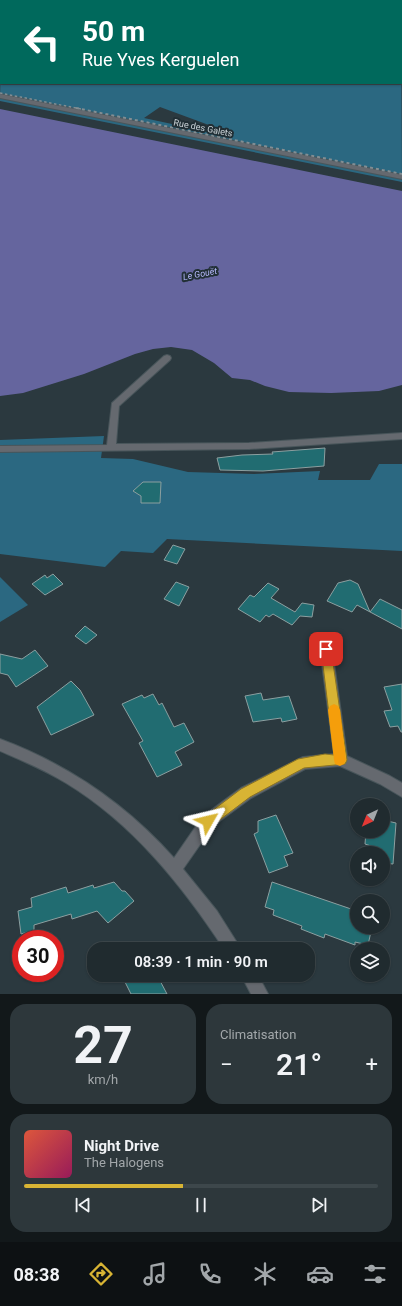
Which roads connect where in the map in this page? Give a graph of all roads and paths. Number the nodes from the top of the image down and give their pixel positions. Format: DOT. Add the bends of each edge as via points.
graph roads {
  1 [pos="0,96"];
  2 [pos="402,178"];
  3 [pos="167,358"];
  4 [pos="402,436"];
  5 [pos="112,448"];
  6 [pos="0,449"];
  7 [pos="326,649"];
  8 [pos="0,745"];
  9 [pos="341,760"];
  10 [pos="402,791"];
  11 [pos="174,868"];
  12 [pos="228,942"];
  13 [pos="253,982"];
  14 [pos="260,994"];
  1 -- 2 [label="street, Rue des Galets"];
  3 -- 5 [label="street" via="116,405"];
  4 -- 5 [label="street" via="249,446"];
  5 -- 6 [label="street"];
  7 -- 9 [label="street"];
  8 -- 11 [label="street" via="27,754 76,782 114,809"];
  9 -- 10 [label="street" via="385,780"];
  9 -- 11 [label="street" via="303,763 246,793 208,821"];
  11 -- 12 [label="street"];
  13 -- 14 [label="street"];
}
